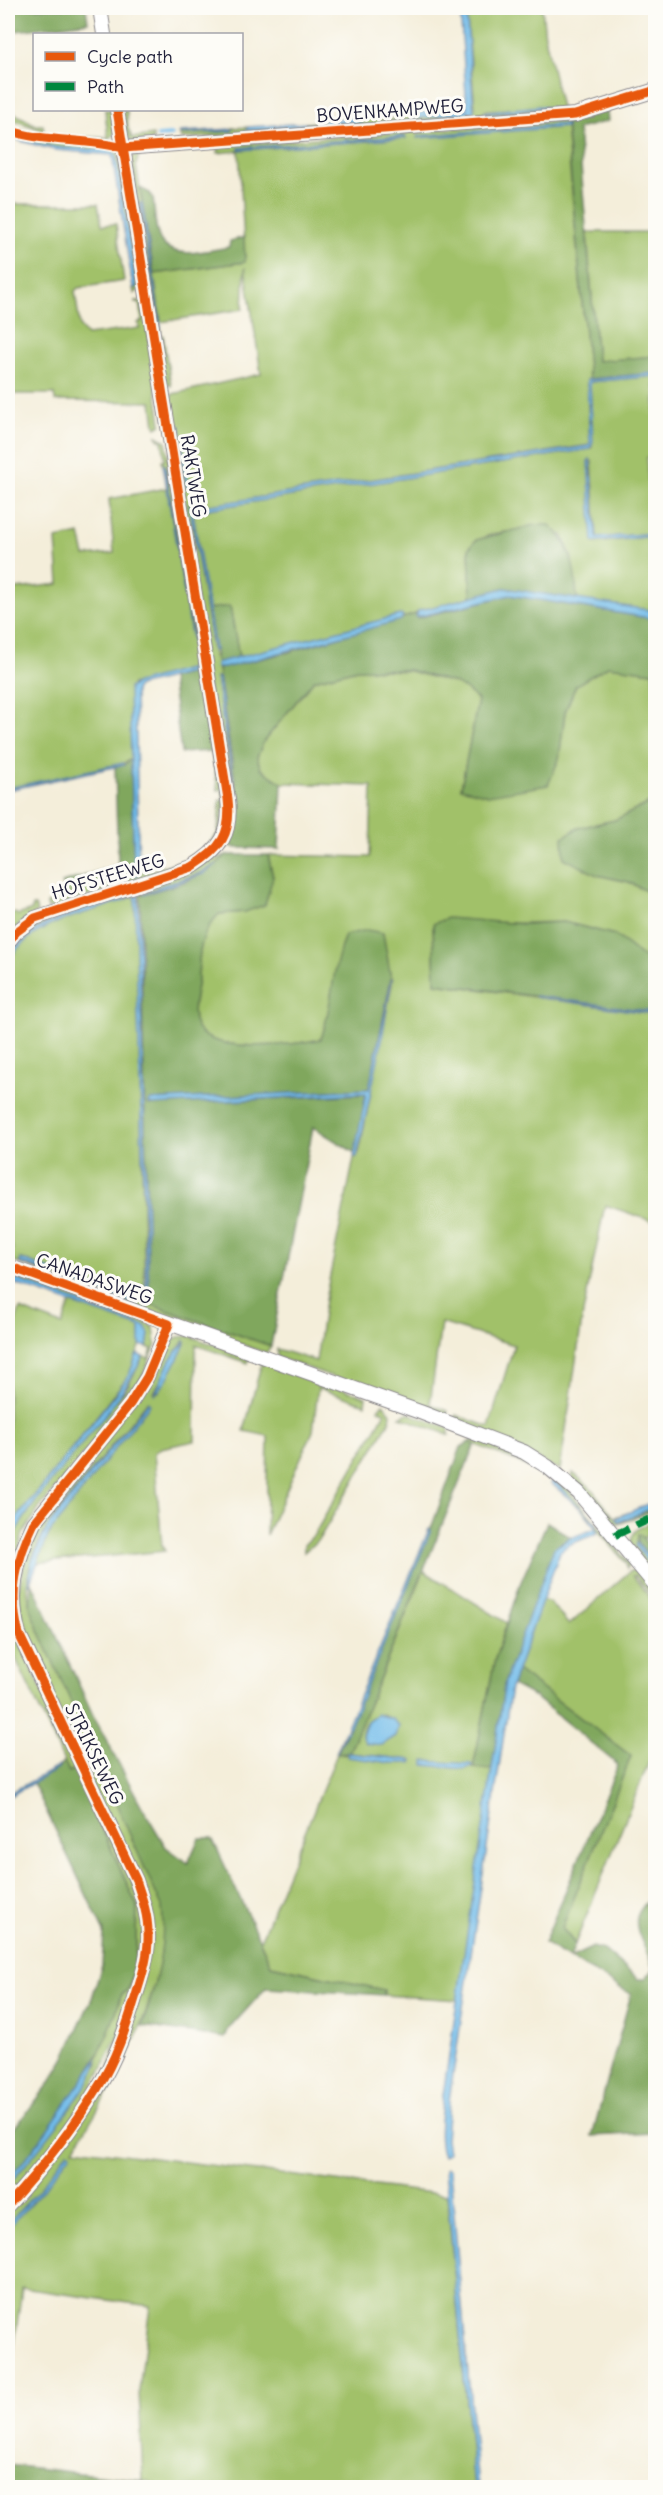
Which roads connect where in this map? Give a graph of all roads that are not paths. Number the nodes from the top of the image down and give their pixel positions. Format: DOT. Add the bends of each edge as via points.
graph roads {
  1 [pos="100,8"];
  2 [pos="105,33"];
  3 [pos="656,90"];
  4 [pos="117,111"];
  5 [pos="123,148"];
  6 [pos="219,846"];
  7 [pos="8,942"];
  8 [pos="8,1266"];
  9 [pos="169,1324"];
  10 [pos="656,1586"];
  11 [pos="8,2205"];
  1 -- 2 [label="street"];
  3 -- 5 [label="street, BOVENKAMPWEG" via="575,115"];
  4 -- 5 [label="street, RAKTWEG"];
  5 -- 6 [label="street, RAKTWEG" via="228,799 228,824"];
  6 -- 7 [label="street, HOFSTEEWEG" via="192,867 34,918"];
  8 -- 9 [label="street, CANADASWEG"];
  9 -- 10 [label="street, CANADASWEG" via="524,1452 566,1480"];
  9 -- 11 [label="street, STRIKSEWEG" via="147,1377 130,1404 34,1523 15,1575 14,1603 20,1634 136,1880 146,1908 148,1934 146,1963 132,2010 98,2088"];
}
